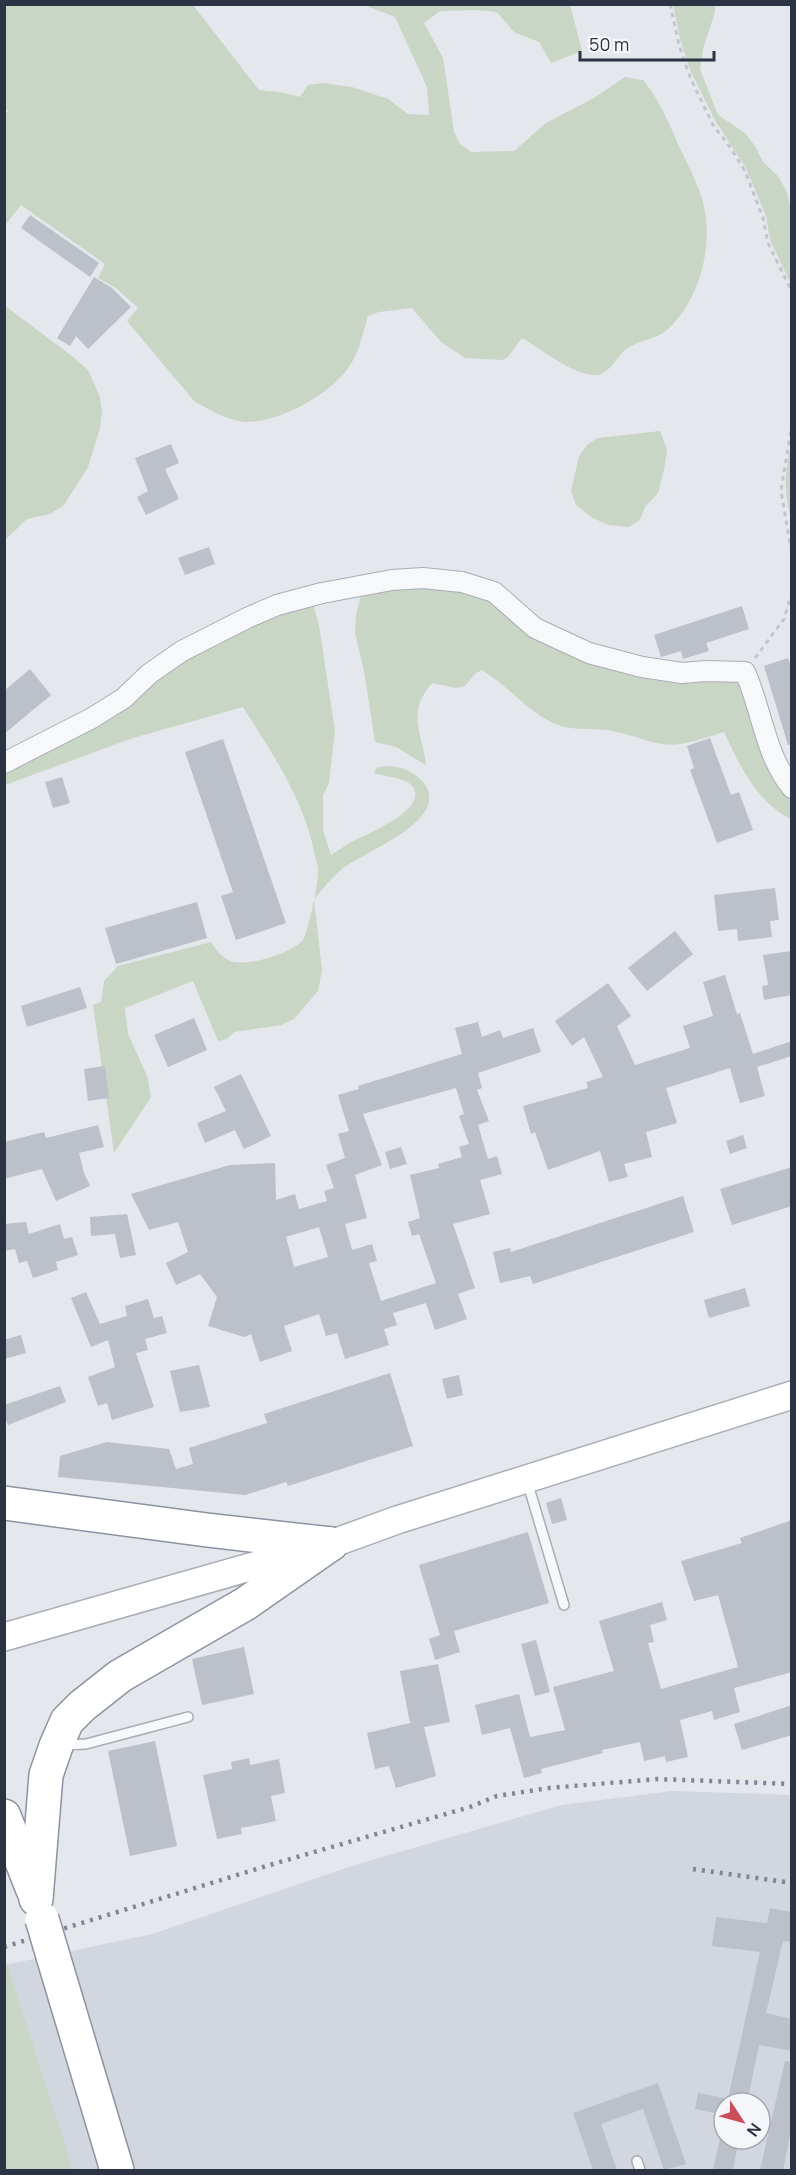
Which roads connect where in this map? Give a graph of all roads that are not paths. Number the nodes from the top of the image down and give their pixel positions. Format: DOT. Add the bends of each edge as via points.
graph roads {
  1 [pos="4,763"];
  2 [pos="792,788"];
  3 [pos="792,1395"];
  4 [pos="526,1479"];
  5 [pos="4,1503"];
  6 [pos="331,1544"];
  7 [pos="564,1605"];
  8 [pos="4,1637"];
  9 [pos="188,1717"];
  10 [pos="56,1746"];
  11 [pos="4,1816"];
  12 [pos="39,1909"];
  13 [pos="117,2170"];
  1 -- 2 [label="street" via="92,718 124,698 182,651 247,618 322,592 423,578 462,582 494,592 535,628 589,652 682,673 746,672 772,755"];
  3 -- 4 [label="main road"];
  4 -- 6 [label="main road"];
  4 -- 7 [label="lane"];
  5 -- 6 [label="highway"];
  6 -- 8 [label="main road"];
  6 -- 10 [label="highway" via="245,1604 120,1676 68,1721"];
  9 -- 10 [label="lane" via="86,1744"];
  10 -- 12 [label="highway" via="46,1775"];
  11 -- 12 [label="highway"];
  12 -- 13 [label="highway, bridge"];
}
